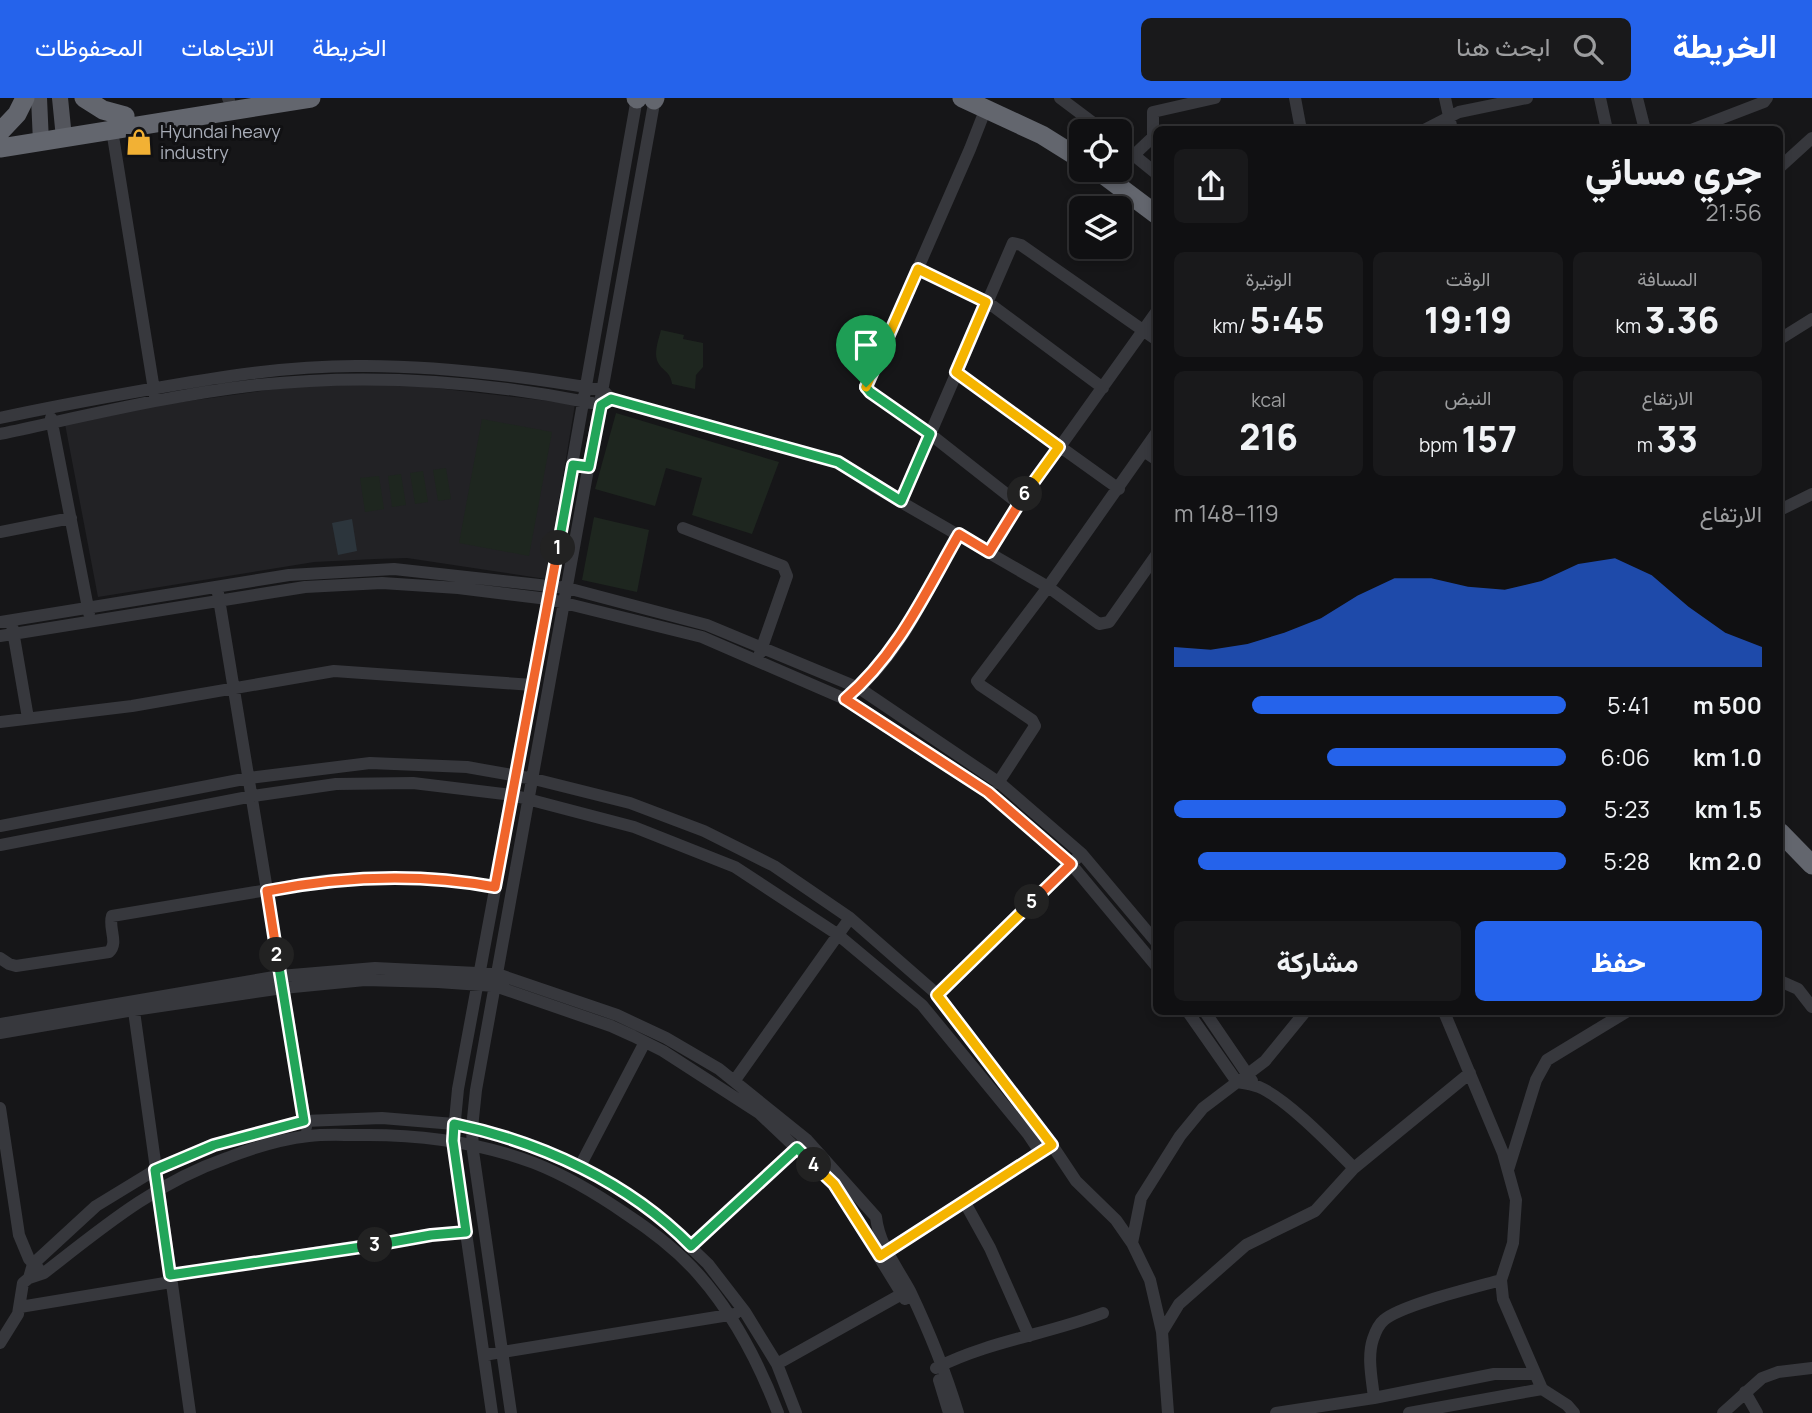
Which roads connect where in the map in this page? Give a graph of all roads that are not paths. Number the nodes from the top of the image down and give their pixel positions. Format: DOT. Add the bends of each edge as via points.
graph roads {
  1 [pos="25,98"];
  2 [pos="39,98"];
  3 [pos="60,98"];
  4 [pos="84,98"];
  5 [pos="311,98"];
  6 [pos="962,98"];
  7 [pos="1060,98"];
  8 [pos="1215,98"];
  9 [pos="1446,98"];
  10 [pos="1527,98"];
  11 [pos="1600,98"];
  12 [pos="1637,98"];
  13 [pos="233,99"];
  14 [pos="646,99"];
  15 [pos="1765,99"];
  16 [pos="1299,100"];
  17 [pos="988,103"];
  18 [pos="1450,116"];
  19 [pos="1088,119"];
  20 [pos="118,123"];
  21 [pos="1301,126"];
  22 [pos="1431,126"];
  23 [pos="1451,126"];
  24 [pos="1606,126"];
  25 [pos="1644,126"];
  26 [pos="1701,126"];
  27 [pos="0,132"];
  28 [pos="63,132"];
  29 [pos="41,136"];
  30 [pos="0,138"];
  31 [pos="1812,138"];
  32 [pos="1069,139"];
  33 [pos="0,148"];
  34 [pos="1069,152"];
  35 [pos="1134,155"];
  36 [pos="1783,164"];
  37 [pos="1153,171"];
  38 [pos="1113,182"];
  39 [pos="1131,182"];
  40 [pos="1153,198"];
  41 [pos="1153,212"];
  42 [pos="918,269"];
  43 [pos="986,302"];
  44 [pos="1153,316"];
  45 [pos="1812,319"];
  46 [pos="1143,330"];
  47 [pos="1153,337"];
  48 [pos="1783,337"];
  49 [pos="956,372"];
  50 [pos="543,387"];
  51 [pos="587,387"];
  52 [pos="1103,388"];
  53 [pos="155,395"];
  54 [pos="605,398"];
  55 [pos="584,401"];
  56 [pos="49,407"];
  57 [pos="0,418"];
  58 [pos="52,423"];
  59 [pos="0,434"];
  60 [pos="930,434"];
  61 [pos="1153,438"];
  62 [pos="1059,447"];
  63 [pos="1144,451"];
  64 [pos="1153,457"];
  65 [pos="573,465"];
  66 [pos="589,467"];
  67 [pos="1119,489"];
  68 [pos="1812,494"];
  69 [pos="901,501"];
  70 [pos="1019,503"];
  71 [pos="1783,508"];
  72 [pos="71,518"];
  73 [pos="683,528"];
  74 [pos="0,533"];
  75 [pos="959,534"];
  76 [pos="989,552"];
  77 [pos="1153,560"];
  78 [pos="551,585"];
  79 [pos="1048,587"];
  80 [pos="567,588"];
  81 [pos="218,592"];
  82 [pos="548,599"];
  83 [pos="564,603"];
  84 [pos="88,606"];
  85 [pos="6,621"];
  86 [pos="90,621"];
  87 [pos="14,634"];
  88 [pos="0,636"];
  89 [pos="760,654"];
  90 [pos="533,685"];
  91 [pos="859,688"];
  92 [pos="234,689"];
  93 [pos="845,699"];
  94 [pos="28,718"];
  95 [pos="0,722"];
  96 [pos="515,776"];
  97 [pos="249,778"];
  98 [pos="534,779"];
  99 [pos="998,783"];
  100 [pos="512,795"];
  101 [pos="253,796"];
  102 [pos="530,799"];
  103 [pos="1783,821"];
  104 [pos="0,826"];
  105 [pos="1783,835"];
  106 [pos="0,845"];
  107 [pos="1812,851"];
  108 [pos="1082,854"];
  109 [pos="1071,864"];
  110 [pos="1812,865"];
  111 [pos="495,887"];
  112 [pos="267,891"];
  113 [pos="850,918"];
  114 [pos="837,934"];
  115 [pos="1153,938"];
  116 [pos="0,958"];
  117 [pos="1153,960"];
  118 [pos="480,972"];
  119 [pos="496,980"];
  120 [pos="282,982"];
  121 [pos="1783,982"];
  122 [pos="477,985"];
  123 [pos="937,995"];
  124 [pos="133,1005"];
  125 [pos="1812,1007"];
  126 [pos="1190,1015"];
  127 [pos="1207,1015"];
  128 [pos="1302,1015"];
  129 [pos="1445,1015"];
  130 [pos="1621,1015"];
  131 [pos="0,1024"];
  132 [pos="0,1033"];
  133 [pos="645,1042"];
  134 [pos="1470,1073"];
  135 [pos="1252,1079"];
  136 [pos="735,1080"];
  137 [pos="1237,1082"];
  138 [pos="0,1109"];
  139 [pos="304,1121"];
  140 [pos="454,1124"];
  141 [pos="472,1128"];
  142 [pos="309,1136"];
  143 [pos="453,1141"];
  144 [pos="472,1144"];
  145 [pos="802,1144"];
  146 [pos="1052,1145"];
  147 [pos="1040,1153"];
  148 [pos="579,1168"];
  149 [pos="1354,1168"];
  150 [pos="155,1170"];
  151 [pos="1508,1170"];
  152 [pos="157,1189"];
  153 [pos="964,1201"];
  154 [pos="466,1232"];
  155 [pos="1132,1243"];
  156 [pos="691,1246"];
  157 [pos="884,1254"];
  158 [pos="33,1264"];
  159 [pos="44,1273"];
  160 [pos="29,1278"];
  161 [pos="171,1279"];
  162 [pos="1501,1280"];
  163 [pos="905,1292"];
  164 [pos="20,1307"];
  165 [pos="746,1312"];
  166 [pos="1103,1312"];
  167 [pos="729,1315"];
  168 [pos="1162,1332"];
  169 [pos="1029,1336"];
  170 [pos="0,1343"];
  171 [pos="502,1352"];
  172 [pos="484,1354"];
  173 [pos="777,1364"];
  174 [pos="940,1366"];
  175 [pos="1812,1368"];
  176 [pos="1535,1374"];
  177 [pos="1542,1389"];
  178 [pos="1745,1392"];
  179 [pos="1374,1398"];
  180 [pos="1345,1408"];
  181 [pos="190,1413"];
  182 [pos="492,1413"];
  183 [pos="511,1413"];
  184 [pos="778,1413"];
  185 [pos="796,1413"];
  186 [pos="949,1413"];
  187 [pos="958,1413"];
  188 [pos="1168,1413"];
  189 [pos="1276,1413"];
  190 [pos="1409,1413"];
  191 [pos="1574,1413"];
  192 [pos="1723,1413"];
  193 [pos="1757,1413"];
  1 -- 27 [label="highway"];
  2 -- 29 [label="main road"];
  3 -- 28 [label="main road"];
  4 -- 20 [label="highway"];
  5 -- 20 [label="highway"];
  6 -- 17 [label="highway"];
  7 -- 19 [label="street"];
  8 -- 35 [label="street" via="1153,112 1153,137"];
  9 -- 18 [label="street"];
  10 -- 18 [label="street"];
  11 -- 24 [label="street"];
  12 -- 25 [label="street"];
  13 -- 20 [label="highway"];
  14 -- 51 [label="street"];
  14 -- 54 [label="street"];
  15 -- 26 [label="street"];
  16 -- 21 [label="street"];
  17 -- 32 [label="highway"];
  17 -- 34 [label="highway"];
  17 -- 42 [label="street"];
  18 -- 22 [label="street"];
  18 -- 23 [label="street"];
  20 -- 28 [label="highway"];
  20 -- 53 [label="street"];
  28 -- 29 [label="highway"];
  29 -- 30 [label="highway"];
  29 -- 33 [label="highway"];
  31 -- 36 [label="street"];
  35 -- 37 [label="street"];
  38 -- 41 [label="highway"];
  39 -- 40 [label="highway"];
  42 -- 43 [label="street"];
  42 -- 60 [label="street" via="866,387"];
  43 -- 46 [label="street" via="1013,243"];
  43 -- 49 [label="street"];
  43 -- 52 [label="street"];
  44 -- 46 [label="street"];
  45 -- 48 [label="street"];
  46 -- 47 [label="street"];
  46 -- 52 [label="street"];
  49 -- 60 [label="street"];
  49 -- 62 [label="street"];
  50 -- 51 [label="street"];
  50 -- 53 [label="street" via="439,369 354,366 261,371"];
  50 -- 55 [label="street"];
  51 -- 54 [label="street"];
  51 -- 55 [label="street"];
  52 -- 62 [label="street"];
  53 -- 56 [label="street"];
  53 -- 58 [label="street"];
  54 -- 55 [label="street"];
  54 -- 66 [label="street"];
  54 -- 69 [label="street" via="838,462"];
  55 -- 65 [label="street"];
  56 -- 57 [label="street"];
  56 -- 58 [label="street"];
  58 -- 59 [label="street"];
  58 -- 72 [label="street"];
  60 -- 69 [label="street"];
  60 -- 70 [label="street"];
  61 -- 63 [label="street"];
  62 -- 67 [label="street"];
  62 -- 70 [label="street"];
  63 -- 64 [label="street"];
  63 -- 67 [label="street"];
  65 -- 66 [label="street"];
  65 -- 78 [label="street"];
  66 -- 80 [label="street"];
  67 -- 79 [label="street"];
  68 -- 71 [label="street"];
  69 -- 75 [label="street"];
  70 -- 76 [label="street"];
  72 -- 74 [label="street"];
  72 -- 84 [label="street"];
  73 -- 89 [label="street" via="786,570"];
  75 -- 76 [label="street"];
  75 -- 91 [label="street" via="907,627"];
  76 -- 79 [label="street"];
  77 -- 79 [label="street" via="1109,622 1099,624"];
  78 -- 80 [label="street"];
  78 -- 81 [label="street" via="394,569 312,572"];
  78 -- 82 [label="street"];
  79 -- 99 [label="street" via="977,681 1035,726"];
  80 -- 83 [label="street"];
  80 -- 89 [label="street" via="707,625"];
  81 -- 82 [label="street" via="382,583"];
  81 -- 84 [label="street"];
  81 -- 86 [label="street"];
  81 -- 92 [label="street"];
  82 -- 83 [label="street"];
  82 -- 90 [label="street"];
  83 -- 89 [label="street"];
  83 -- 98 [label="street"];
  84 -- 85 [label="street"];
  84 -- 86 [label="street"];
  85 -- 87 [label="street"];
  86 -- 87 [label="street"];
  87 -- 88 [label="street"];
  87 -- 94 [label="street"];
  89 -- 91 [label="street"];
  89 -- 93 [label="street"];
  90 -- 92 [label="street" via="334,671"];
  90 -- 96 [label="street"];
  91 -- 93 [label="street"];
  91 -- 99 [label="street"];
  92 -- 94 [label="street"];
  92 -- 97 [label="street"];
  93 -- 109 [label="street" via="988,792"];
  94 -- 95 [label="street"];
  96 -- 97 [label="street" via="467,767 370,763"];
  96 -- 98 [label="street"];
  96 -- 100 [label="street"];
  97 -- 101 [label="street"];
  97 -- 104 [label="street"];
  98 -- 102 [label="street"];
  98 -- 113 [label="street" via="629,803 704,831 774,866"];
  99 -- 108 [label="street"];
  100 -- 101 [label="street" via="412,783 336,784"];
  100 -- 102 [label="street"];
  100 -- 111 [label="street"];
  101 -- 106 [label="street"];
  101 -- 112 [label="street"];
  102 -- 114 [label="street" via="634,827 735,867"];
  102 -- 119 [label="street"];
  103 -- 107 [label="highway"];
  105 -- 110 [label="highway"];
  108 -- 109 [label="street"];
  108 -- 115 [label="street"];
  109 -- 117 [label="street"];
  109 -- 123 [label="street"];
  111 -- 112 [label="street" via="443,879 376,878 312,882"];
  111 -- 118 [label="street"];
  112 -- 116 [label="street" via="112,916 114,944 109,952 16,965"];
  112 -- 120 [label="street"];
  113 -- 114 [label="street"];
  113 -- 123 [label="street"];
  114 -- 136 [label="street"];
  114 -- 147 [label="street" via="922,1005"];
  118 -- 119 [label="street"];
  118 -- 120 [label="street" via="375,968"];
  118 -- 122 [label="street"];
  119 -- 122 [label="street"];
  119 -- 133 [label="street"];
  119 -- 136 [label="street" via="617,1014"];
  119 -- 141 [label="street"];
  120 -- 122 [label="street"];
  120 -- 124 [label="street"];
  120 -- 139 [label="street"];
  121 -- 125 [label="street" via="1798,989"];
  122 -- 140 [label="street"];
  123 -- 146 [label="street"];
  124 -- 131 [label="street"];
  124 -- 132 [label="street"];
  124 -- 150 [label="street"];
  126 -- 137 [label="street"];
  127 -- 135 [label="street"];
  128 -- 135 [label="street"];
  129 -- 134 [label="street"];
  130 -- 151 [label="street" via="1547,1060 1536,1080"];
  133 -- 145 [label="street"];
  133 -- 148 [label="street"];
  134 -- 149 [label="street"];
  134 -- 151 [label="street"];
  135 -- 137 [label="street"];
  135 -- 149 [label="street" via="1302,1117"];
  136 -- 145 [label="street"];
  137 -- 155 [label="street" via="1203,1108 1180,1136 1141,1198"];
  138 -- 158 [label="street" via="19,1235"];
  139 -- 140 [label="street" via="382,1118"];
  139 -- 142 [label="street"];
  139 -- 150 [label="street" via="214,1145"];
  140 -- 141 [label="street"];
  140 -- 143 [label="street"];
  141 -- 144 [label="street"];
  141 -- 148 [label="street" via="535,1146"];
  142 -- 143 [label="street" via="418,1136"];
  142 -- 152 [label="street" via="228,1157"];
  143 -- 144 [label="street"];
  143 -- 154 [label="street"];
  144 -- 167 [label="street" via="533,1163 599,1196 646,1228 697,1273"];
  144 -- 171 [label="street"];
  145 -- 156 [label="street"];
  145 -- 157 [label="street"];
  146 -- 147 [label="street"];
  146 -- 155 [label="street" via="1076,1181 1116,1220"];
  147 -- 153 [label="street"];
  148 -- 156 [label="street" via="659,1217"];
  149 -- 168 [label="street" via="1315,1211 1246,1245 1179,1304"];
  150 -- 152 [label="street"];
  150 -- 158 [label="street" via="96,1206"];
  151 -- 162 [label="street" via="1516,1200 1514,1232"];
  152 -- 159 [label="street"];
  152 -- 161 [label="street"];
  153 -- 157 [label="street"];
  153 -- 169 [label="street"];
  154 -- 161 [label="street"];
  154 -- 172 [label="street"];
  155 -- 168 [label="street" via="1150,1280"];
  156 -- 165 [label="street"];
  157 -- 163 [label="street"];
  158 -- 159 [label="street"];
  158 -- 160 [label="street"];
  159 -- 160 [label="street"];
  160 -- 164 [label="street" via="22,1286"];
  161 -- 164 [label="street"];
  161 -- 181 [label="street"];
  162 -- 176 [label="street" via="1503,1299"];
  162 -- 179 [label="street" via="1422,1304 1382,1322 1370,1356"];
  163 -- 173 [label="street"];
  163 -- 174 [label="street"];
  164 -- 170 [label="street"];
  165 -- 167 [label="street"];
  165 -- 173 [label="street"];
  166 -- 169 [label="street"];
  167 -- 171 [label="street"];
  167 -- 184 [label="street" via="762,1372"];
  168 -- 188 [label="street"];
  169 -- 174 [label="street"];
  171 -- 172 [label="street"];
  171 -- 183 [label="street"];
  172 -- 182 [label="street"];
  173 -- 185 [label="street"];
  174 -- 186 [label="street"];
  174 -- 187 [label="street"];
  175 -- 178 [label="street" via="1778,1372"];
  176 -- 177 [label="street"];
  176 -- 179 [label="street" via="1494,1374"];
  177 -- 190 [label="street"];
  177 -- 191 [label="street"];
  178 -- 192 [label="street"];
  178 -- 193 [label="street"];
  179 -- 180 [label="street"];
  180 -- 189 [label="street"];
}
